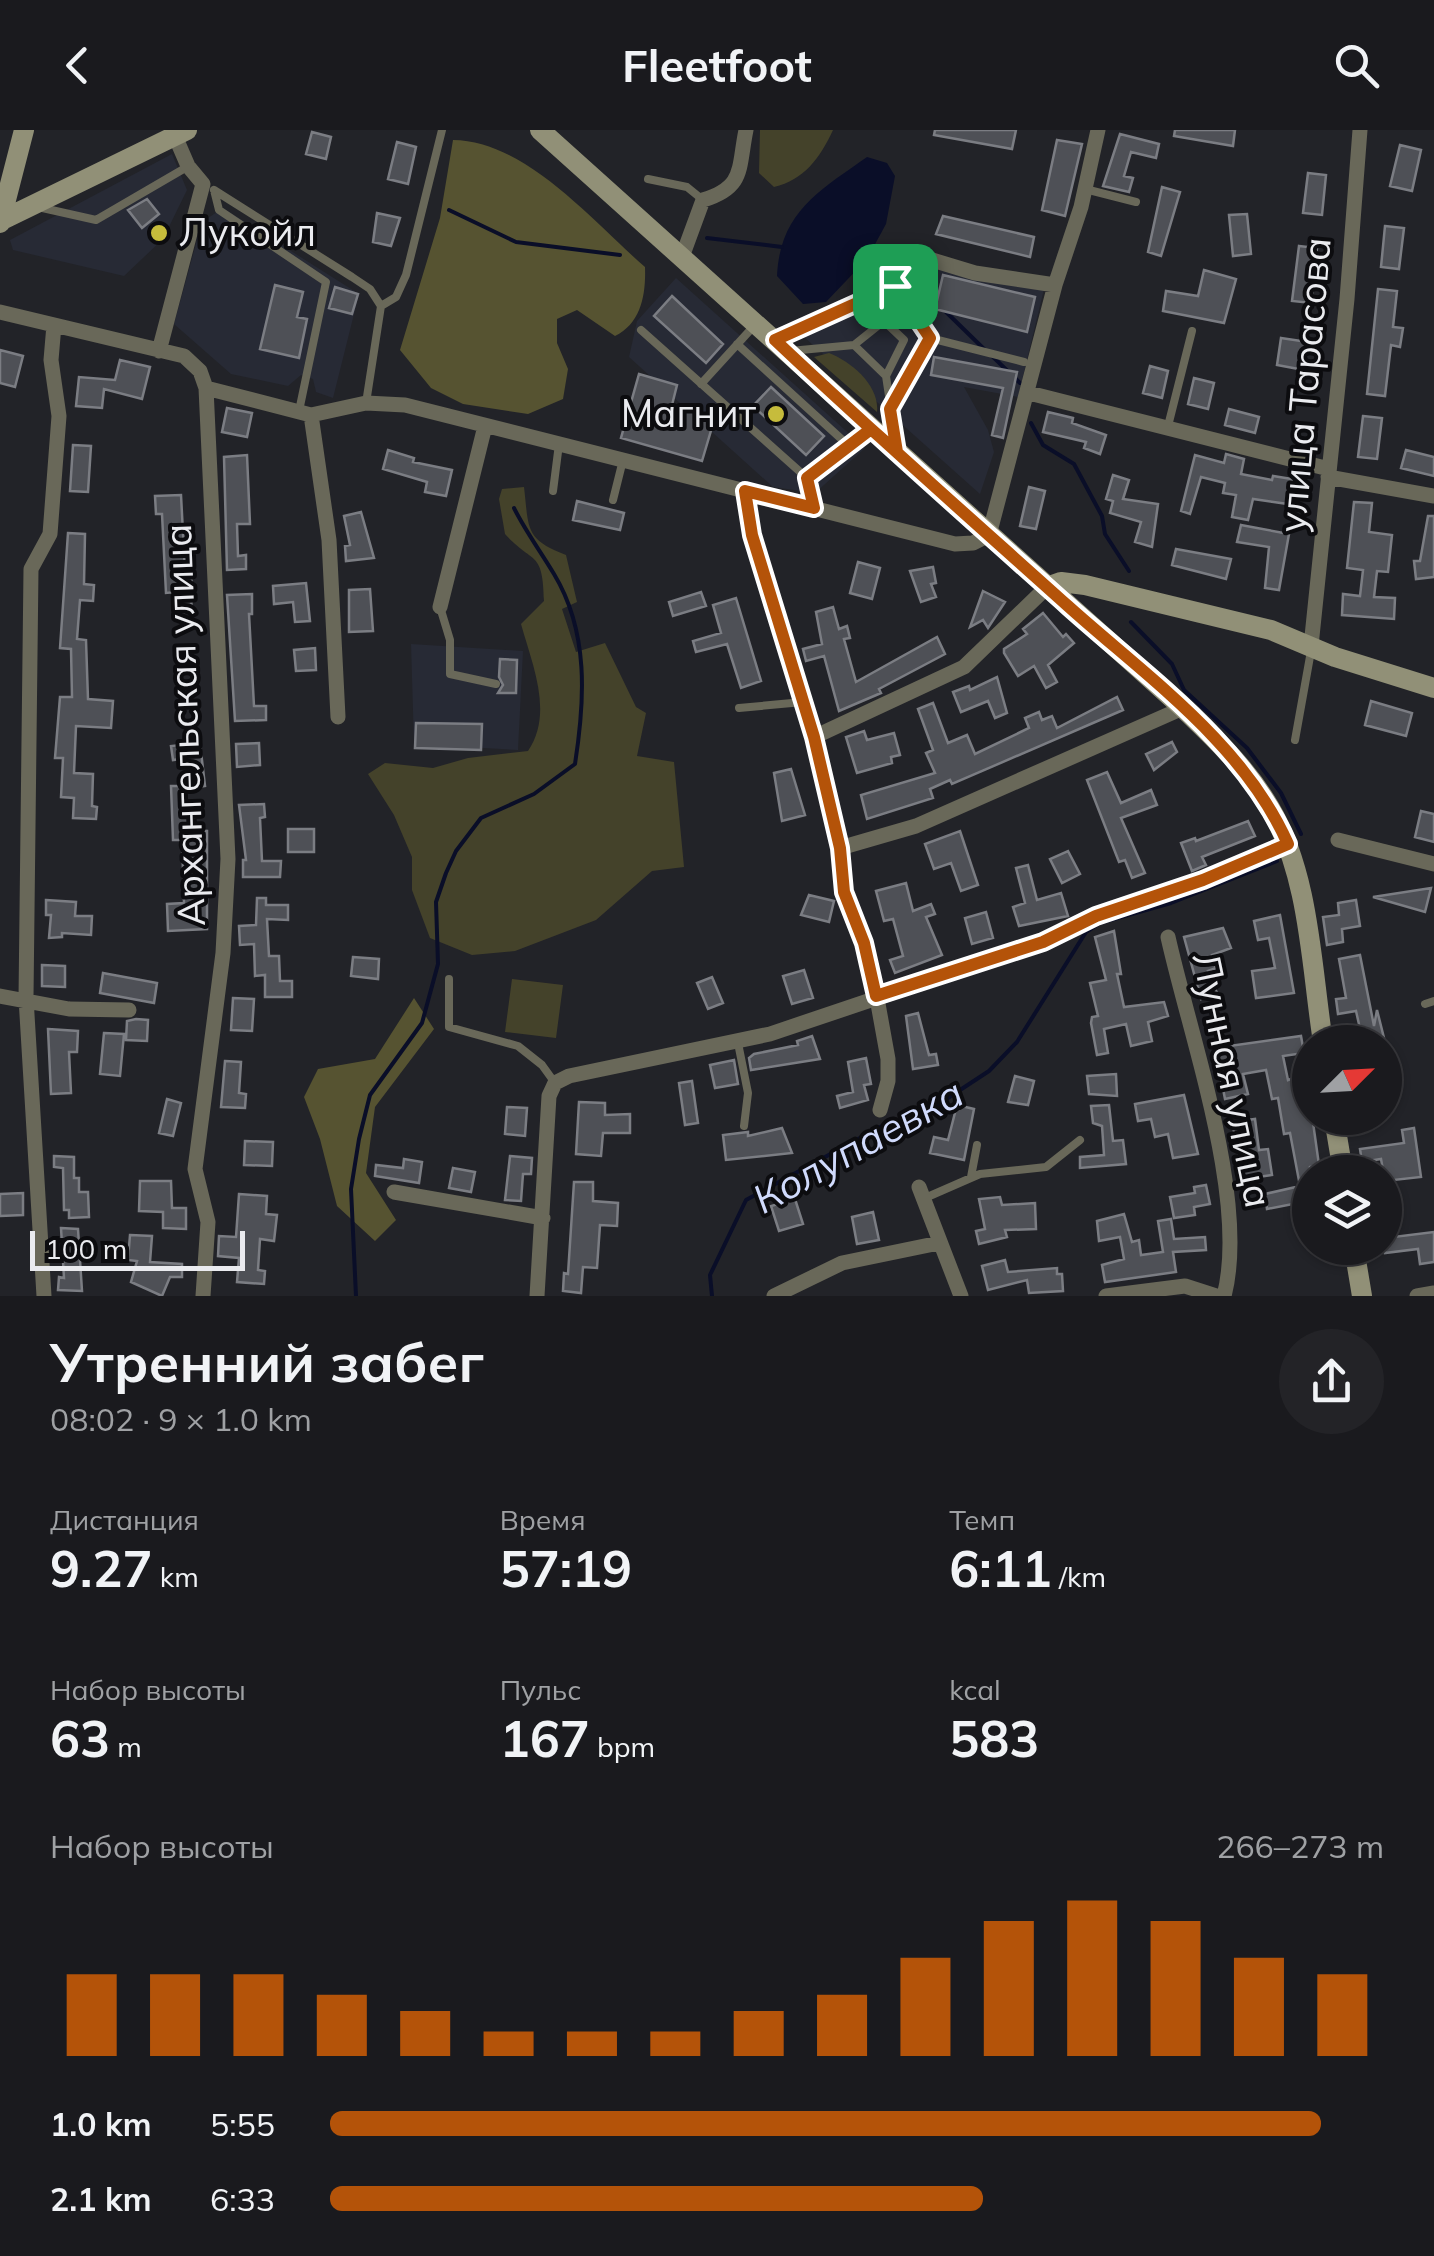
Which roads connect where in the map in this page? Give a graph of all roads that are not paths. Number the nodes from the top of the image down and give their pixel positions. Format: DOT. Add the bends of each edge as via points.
graph roads {
  1 [pos="24,130"];
  2 [pos="442,130"];
  3 [pos="540,130"];
  4 [pos="746,130"];
  5 [pos="1098,130"];
  6 [pos="1360,130"];
  7 [pos="181,133"];
  8 [pos="188,166"];
  9 [pos="648,179"];
  10 [pos="208,187"];
  11 [pos="1085,189"];
  12 [pos="703,200"];
  13 [pos="1136,202"];
  14 [pos="33,206"];
  15 [pos="0,222"];
  16 [pos="906,252"];
  17 [pos="682,257"];
  18 [pos="1055,285"];
  19 [pos="381,306"];
  20 [pos="0,312"];
  21 [pos="756,323"];
  22 [pos="54,325"];
  23 [pos="640,330"];
  24 [pos="1192,332"];
  25 [pos="930,338"];
  26 [pos="737,344"];
  27 [pos="780,346"];
  28 [pos="854,346"];
  29 [pos="160,351"];
  30 [pos="1024,362"];
  31 [pos="886,376"];
  32 [pos="701,384"];
  33 [pos="206,388"];
  34 [pos="1030,393"];
  35 [pos="366,403"];
  36 [pos="890,409"];
  37 [pos="305,413"];
  38 [pos="485,426"];
  39 [pos="1168,426"];
  40 [pos="871,429"];
  41 [pos="559,444"];
  42 [pos="848,444"];
  43 [pos="897,452"];
  44 [pos="623,460"];
  45 [pos="1329,473"];
  46 [pos="807,478"];
  47 [pos="745,491"];
  48 [pos="553,492"];
  49 [pos="1434,496"];
  50 [pos="613,500"];
  51 [pos="814,508"];
  52 [pos="989,536"];
  53 [pos="1047,586"];
  54 [pos="440,608"];
  55 [pos="1311,646"];
  56 [pos="496,684"];
  57 [pos="1434,688"];
  58 [pos="803,702"];
  59 [pos="739,708"];
  60 [pos="1183,708"];
  61 [pos="338,717"];
  62 [pos="814,737"];
  63 [pos="1295,740"];
  64 [pos="1338,840"];
  65 [pos="1288,844"];
  66 [pos="840,848"];
  67 [pos="1434,864"];
  68 [pos="1168,937"];
  69 [pos="449,979"];
  70 [pos="0,996"];
  71 [pos="876,996"];
  72 [pos="26,998"];
  73 [pos="129,1010"];
  74 [pos="1320,1025"];
  75 [pos="738,1043"];
  76 [pos="555,1083"];
  77 [pos="880,1110"];
  78 [pos="744,1126"];
  79 [pos="1080,1140"];
  80 [pos="977,1145"];
  81 [pos="971,1177"];
  82 [pos="394,1192"];
  83 [pos="922,1193"];
  84 [pos="543,1218"];
  85 [pos="938,1243"];
  86 [pos="1357,1265"];
  87 [pos="1434,1293"];
  88 [pos="44,1296"];
  89 [pos="202,1296"];
  90 [pos="536,1296"];
  91 [pos="774,1296"];
  92 [pos="961,1296"];
  93 [pos="1106,1296"];
  94 [pos="1216,1296"];
  95 [pos="1224,1296"];
  96 [pos="1362,1296"];
  97 [pos="1417,1296"];
  1 -- 15 [label="main road"];
  2 -- 19 [label="lane" via="406,275 396,297"];
  3 -- 17 [label="main road"];
  4 -- 12 [label="street" via="734,182 726,193"];
  5 -- 11 [label="street"];
  6 -- 45 [label="street, улица Тарасова"];
  7 -- 8 [label="street"];
  7 -- 14 [label="main road"];
  8 -- 10 [label="street"];
  8 -- 14 [label="lane" via="96,220"];
  9 -- 12 [label="lane" via="686,187"];
  10 -- 19 [label="lane" via="352,276"];
  10 -- 29 [label="street"];
  10 -- 37 [label="lane" via="219,210 326,282"];
  11 -- 13 [label="lane"];
  11 -- 18 [label="street"];
  12 -- 17 [label="street"];
  14 -- 15 [label="main road"];
  16 -- 18 [label="street" via="975,273"];
  17 -- 21 [label="main road"];
  18 -- 34 [label="street"];
  19 -- 35 [label="lane"];
  20 -- 22 [label="street"];
  21 -- 26 [label="lane"];
  21 -- 27 [label="main road"];
  22 -- 29 [label="street"];
  22 -- 72 [label="street" via="50,360 59,416 50,534 31,569"];
  23 -- 32 [label="lane"];
  24 -- 39 [label="lane"];
  25 -- 27 [label="lane" via="895,286"];
  25 -- 30 [label="lane"];
  25 -- 36 [label="lane"];
  26 -- 32 [label="lane"];
  26 -- 42 [label="lane"];
  27 -- 28 [label="lane"];
  27 -- 40 [label="main road"];
  28 -- 31 [label="lane"];
  28 -- 31 [label="lane" via="884,321 904,340"];
  29 -- 33 [label="street" via="184,356"];
  31 -- 36 [label="lane"];
  32 -- 46 [label="lane"];
  33 -- 37 [label="street"];
  33 -- 89 [label="street, Архангельская улица" via="228,859 196,1168 208,1222"];
  34 -- 39 [label="street"];
  34 -- 52 [label="street"];
  35 -- 37 [label="street"];
  35 -- 38 [label="street" via="405,405"];
  36 -- 43 [label="lane"];
  37 -- 61 [label="street" via="329,540"];
  38 -- 41 [label="street"];
  38 -- 54 [label="street"];
  39 -- 45 [label="street"];
  40 -- 42 [label="lane"];
  40 -- 43 [label="main road"];
  41 -- 44 [label="street"];
  41 -- 48 [label="lane"];
  42 -- 46 [label="lane"];
  43 -- 52 [label="main road"];
  44 -- 47 [label="street"];
  44 -- 50 [label="lane"];
  45 -- 49 [label="street"];
  45 -- 55 [label="street, улица Тарасова"];
  46 -- 51 [label="lane"];
  47 -- 51 [label="street"];
  47 -- 58 [label="street"];
  51 -- 52 [label="street" via="956,544"];
  52 -- 53 [label="main road"];
  53 -- 55 [label="main road" via="1084,585 1271,630"];
  53 -- 60 [label="main road"];
  53 -- 62 [label="street" via="964,668"];
  54 -- 56 [label="lane" via="450,640 450,674"];
  55 -- 57 [label="main road"];
  55 -- 63 [label="lane"];
  58 -- 59 [label="lane"];
  58 -- 62 [label="street"];
  60 -- 65 [label="main road" via="1247,775"];
  60 -- 66 [label="street" via="916,826"];
  62 -- 66 [label="street"];
  64 -- 67 [label="street"];
  65 -- 71 [label="street" via="1043,942"];
  65 -- 74 [label="main road"];
  66 -- 71 [label="street" via="844,892"];
  68 -- 95 [label="street, Лунная улица" via="1226,1187 1232,1240"];
  69 -- 76 [label="lane" via="449,1027 518,1046"];
  70 -- 72 [label="street"];
  71 -- 75 [label="street"];
  71 -- 77 [label="street" via="888,1059"];
  72 -- 73 [label="street" via="69,1009"];
  72 -- 88 [label="street"];
  75 -- 76 [label="street"];
  75 -- 78 [label="lane" via="748,1093"];
  76 -- 84 [label="street"];
  79 -- 81 [label="lane" via="1046,1167"];
  80 -- 81 [label="lane"];
  81 -- 83 [label="lane"];
  82 -- 84 [label="street"];
  83 -- 85 [label="street"];
  84 -- 90 [label="street"];
  85 -- 91 [label="street" via="842,1263"];
  85 -- 92 [label="street"];
  86 -- 96 [label="main road"];
  87 -- 97 [label="street"];
  93 -- 94 [label="street" via="1185,1286"];
}
